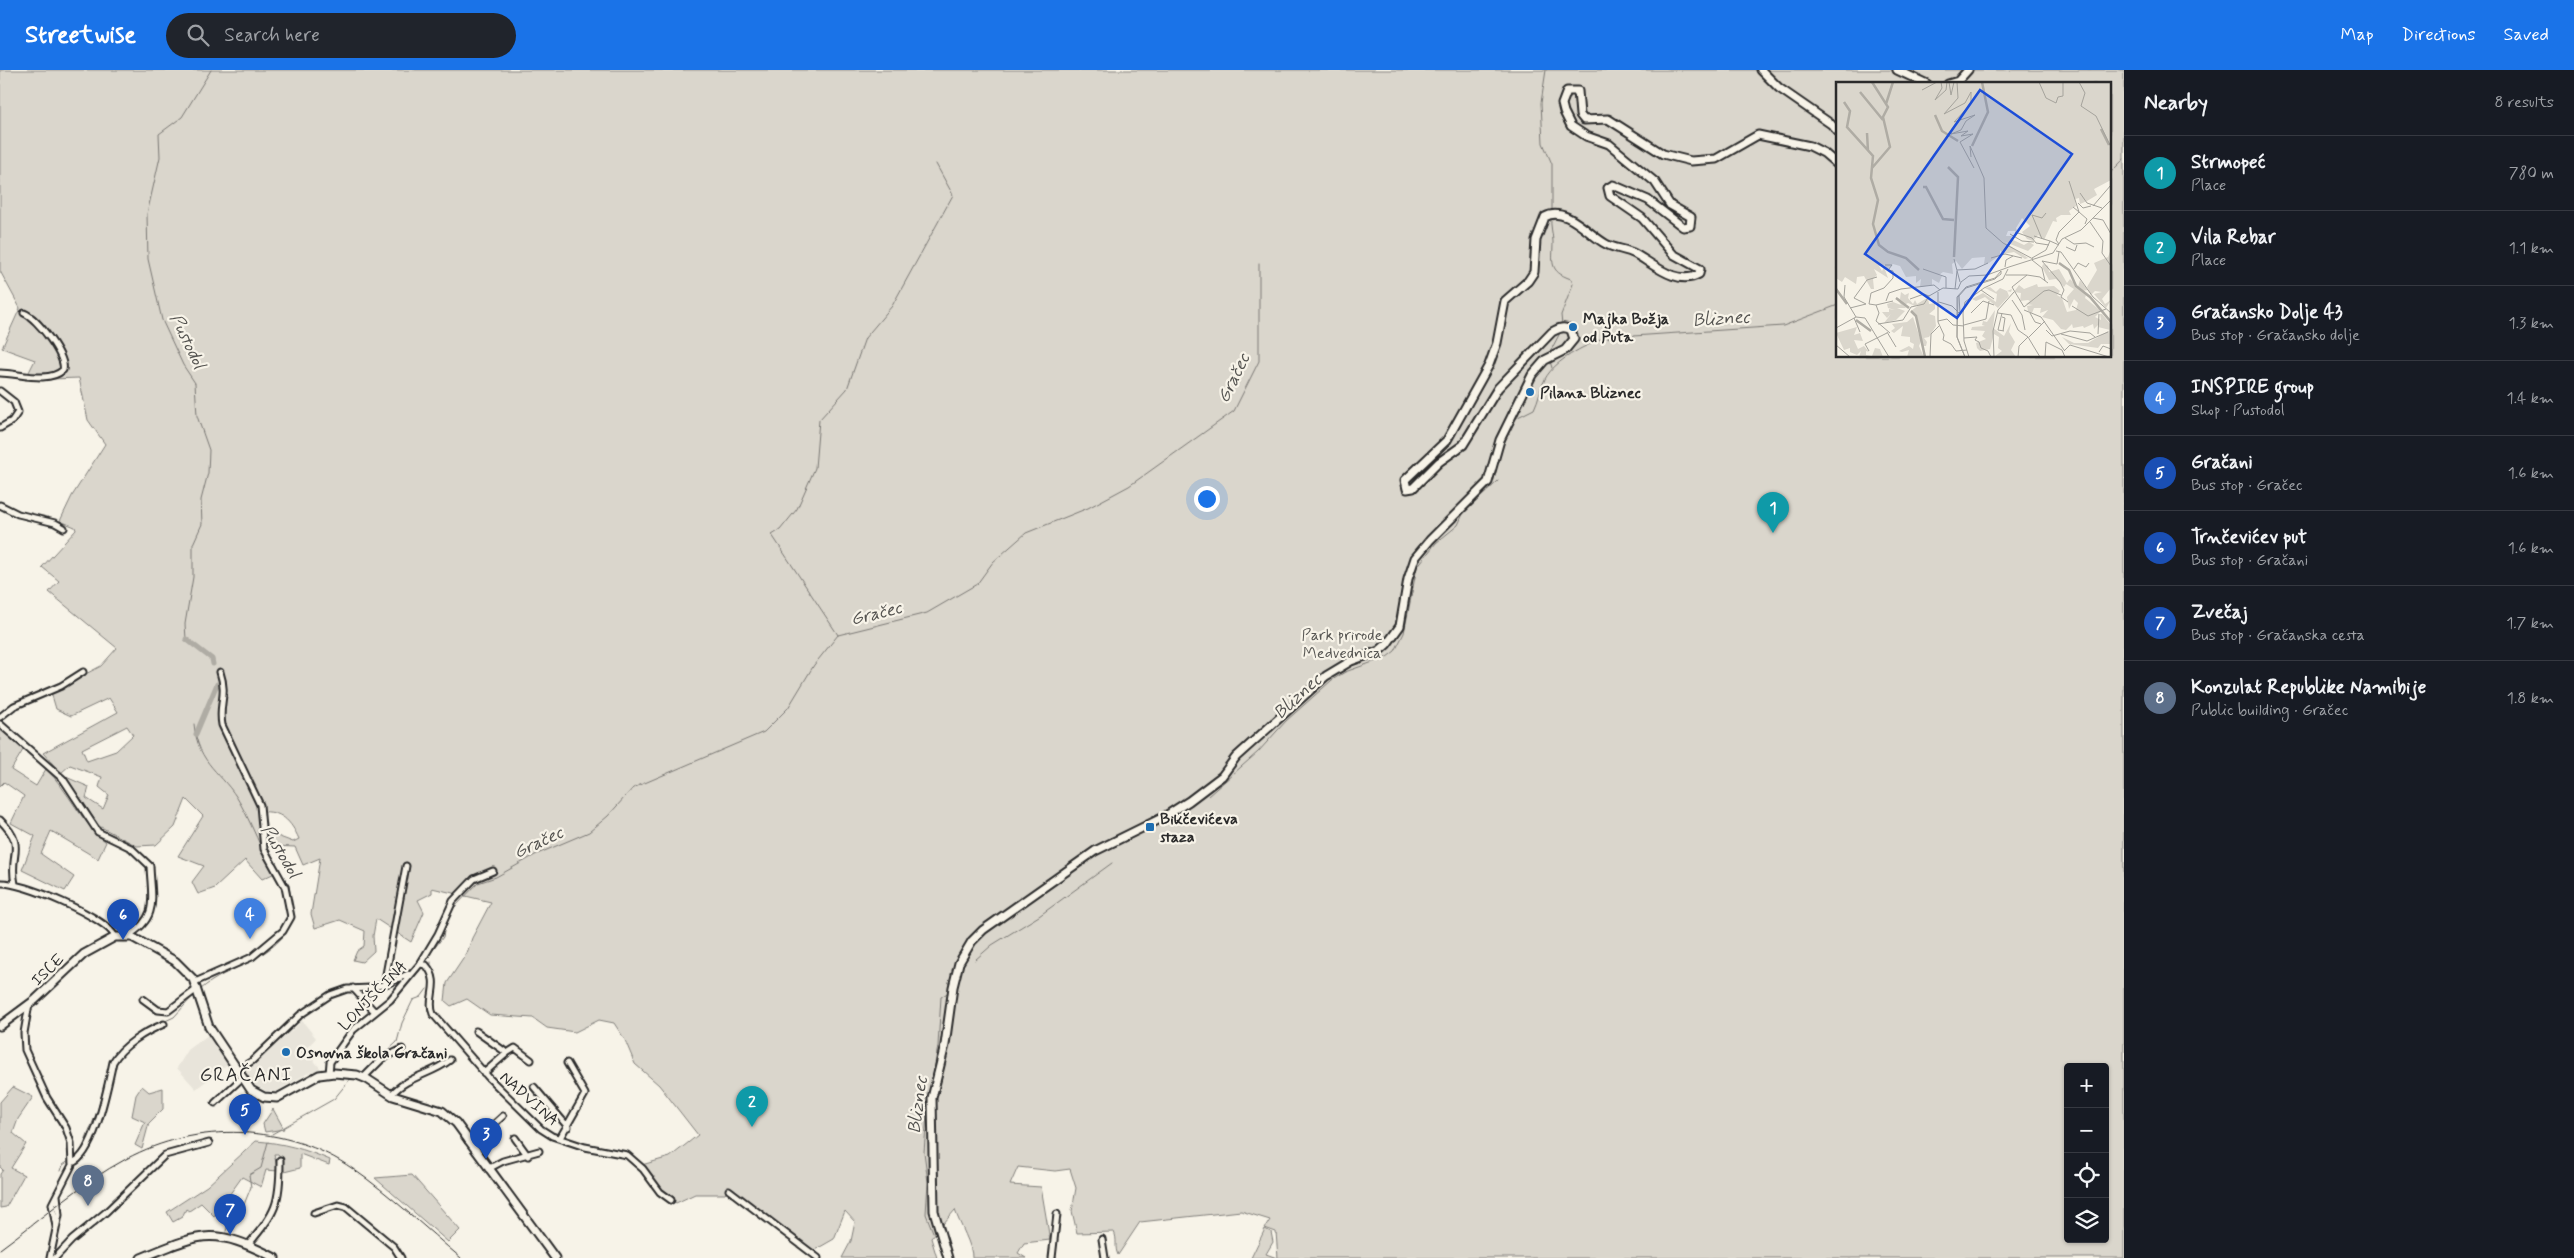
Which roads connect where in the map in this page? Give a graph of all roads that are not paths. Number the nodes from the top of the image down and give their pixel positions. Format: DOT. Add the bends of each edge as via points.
graph roads {
  1 [pos="1761,70"];
  2 [pos="1896,70"];
  3 [pos="1968,70"];
  4 [pos="1923,82"];
  5 [pos="1955,82"];
  6 [pos="1836,130"];
  7 [pos="1836,164"];
  8 [pos="24,313"];
  9 [pos="0,373"];
  10 [pos="0,391"];
  11 [pos="0,428"];
  12 [pos="0,505"];
  13 [pos="64,528"];
  14 [pos="83,672"];
  15 [pos="220,672"];
  16 [pos="0,717"];
  17 [pos="0,724"];
  18 [pos="0,820"];
  19 [pos="406,866"];
  20 [pos="493,871"];
  21 [pos="0,883"];
  22 [pos="15,884"];
  23 [pos="139,928"];
  24 [pos="127,936"];
  25 [pos="115,937"];
  26 [pos="138,939"];
  27 [pos="420,964"];
  28 [pos="413,972"];
  29 [pos="384,985"];
  30 [pos="196,986"];
  31 [pos="353,988"];
  32 [pos="144,999"];
  33 [pos="29,1004"];
  34 [pos="375,1012"];
  35 [pos="164,1024"];
  36 [pos="0,1026"];
  37 [pos="476,1031"];
  38 [pos="402,1049"];
  39 [pos="507,1053"];
  40 [pos="450,1060"];
  41 [pos="531,1060"];
  42 [pos="567,1063"];
  43 [pos="238,1070"];
  44 [pos="484,1073"];
  45 [pos="329,1074"];
  46 [pos="364,1077"];
  47 [pos="242,1078"];
  48 [pos="534,1087"];
  49 [pos="391,1095"];
  50 [pos="214,1104"];
  51 [pos="503,1116"];
  52 [pos="568,1127"];
  53 [pos="516,1138"];
  54 [pos="560,1138"];
  55 [pos="468,1141"];
  56 [pos="209,1142"];
  57 [pos="539,1151"];
  58 [pos="528,1156"];
  59 [pos="72,1160"];
  60 [pos="280,1160"];
  61 [pos="488,1169"];
  62 [pos="729,1190"];
  63 [pos="671,1200"];
  64 [pos="314,1213"];
  65 [pos="1057,1214"];
  66 [pos="1102,1239"];
  67 [pos="248,1245"];
  68 [pos="262,1255"];
  69 [pos="50,1258"];
  70 [pos="55,1258"];
  71 [pos="141,1258"];
  72 [pos="275,1258"];
  73 [pos="401,1258"];
  74 [pos="555,1258"];
  75 [pos="818,1258"];
  76 [pos="948,1258"];
  77 [pos="1052,1258"];
  78 [pos="1105,1258"];
  1 -- 6 [label="main road" via="1779,88"];
  2 -- 4 [label="main road"];
  3 -- 5 [label="main road"];
  7 -- 76 [label="main road" via="1810,146 1758,135 1710,161 1691,161 1663,154 1608,119 1584,120 1580,116 1578,91 1566,91 1562,104 1571,126 1586,136 1609,144 1655,182 1670,205 1691,217 1690,226 1683,228 1638,194 1613,185 1608,188 1616,202 1642,218 1673,254 1696,265 1700,269 1699,274 1689,277 1665,273 1635,254 1604,243 1566,217 1552,214 1542,222 1536,240 1532,277 1505,302 1489,365 1447,440 1406,480 1407,489 1413,488 1439,462 1463,446 1498,388 1545,339 1562,328 1571,330 1573,341 1532,375 1500,440 1488,482 1415,558 1400,626 1388,644 1326,676 1236,757 1222,776 1189,801 1095,851 972,941 958,963 932,1098 934,1211"];
  8 -- 9 [label="street" via="38,324 54,345 63,361 63,370 46,376"];
  10 -- 11 [label="street" via="14,402 18,412 12,421"];
  12 -- 13 [label="street"];
  14 -- 16 [label="street" via="14,706"];
  15 -- 30 [label="street" via="225,690 220,716 222,725 260,805 266,853 287,893 291,917 287,926 252,957"];
  17 -- 23 [label="street" via="66,783 98,832 131,848 149,864 153,903 150,914"];
  18 -- 22 [label="street" via="16,842 12,869"];
  19 -- 29 [label="street"];
  20 -- 27 [label="street, LONJŠČINA" via="474,879 453,901"];
  21 -- 22 [label="street"];
  22 -- 25 [label="street" via="80,910 110,928"];
  23 -- 24 [label="street"];
  23 -- 26 [label="street"];
  24 -- 25 [label="main road"];
  24 -- 26 [label="main road"];
  25 -- 33 [label="main road, ISCE" via="84,954"];
  26 -- 30 [label="main road" via="175,961"];
  27 -- 28 [label="street, LONJŠČINA"];
  27 -- 44 [label="street, NADVINA" via="426,965 433,977 432,1011"];
  28 -- 29 [label="street"];
  28 -- 34 [label="street, LONJŠČINA" via="390,1000"];
  29 -- 31 [label="street"];
  30 -- 32 [label="street" via="168,1011 158,1010"];
  30 -- 43 [label="main road" via="206,1021"];
  31 -- 34 [label="street"];
  31 -- 43 [label="street" via="336,992 300,1015 252,1061"];
  33 -- 36 [label="main road, ISCE"];
  33 -- 59 [label="street" via="24,1028 25,1050 46,1098 68,1133"];
  34 -- 45 [label="street, LONJŠČINA" via="353,1030 330,1062"];
  35 -- 59 [label="street" via="152,1029 117,1056 86,1150 82,1156"];
  37 -- 39 [label="street, NADVINA"];
  38 -- 46 [label="street" via="382,1059"];
  39 -- 41 [label="street, NADVINA" via="515,1048"];
  39 -- 44 [label="street, NADVINA"];
  40 -- 49 [label="street" via="410,1078"];
  42 -- 52 [label="street, NADVINA" via="585,1092"];
  43 -- 47 [label="main road"];
  44 -- 54 [label="street, NADVINA" via="536,1125"];
  45 -- 46 [label="main road"];
  45 -- 47 [label="main road" via="309,1079 284,1096 272,1099 251,1090"];
  46 -- 49 [label="main road"];
  47 -- 50 [label="street"];
  48 -- 52 [label="street, NADVINA"];
  49 -- 55 [label="main road" via="442,1111"];
  51 -- 55 [label="street"];
  52 -- 54 [label="street, NADVINA"];
  53 -- 58 [label="street"];
  54 -- 63 [label="street, NADVINA" via="592,1149 627,1155"];
  55 -- 61 [label="main road"];
  56 -- 70 [label="street" via="165,1155"];
  57 -- 58 [label="street"];
  58 -- 61 [label="street" via="503,1161"];
  59 -- 69 [label="street" via="56,1194 60,1211"];
  60 -- 67 [label="street" via="280,1192 276,1208"];
  61 -- 74 [label="main road"];
  62 -- 75 [label="street"];
  64 -- 73 [label="street" via="338,1205 346,1207 394,1247"];
  65 -- 77 [label="street"];
  66 -- 78 [label="street"];
  67 -- 68 [label="main road"];
  67 -- 71 [label="main road" via="225,1238 200,1236 178,1241"];
  68 -- 72 [label="main road"];
}
